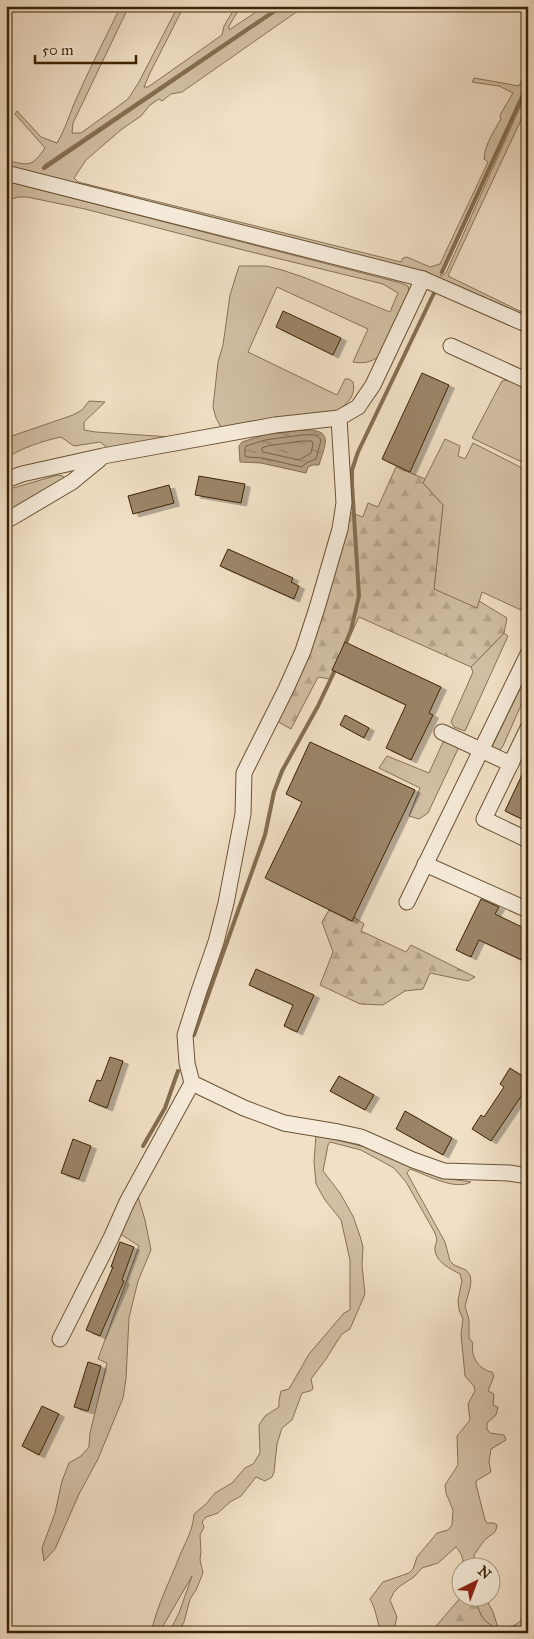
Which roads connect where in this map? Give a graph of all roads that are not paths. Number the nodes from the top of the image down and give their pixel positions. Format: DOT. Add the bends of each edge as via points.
graph roads {
  1 [pos="6,173"];
  2 [pos="423,279"];
  3 [pos="528,326"];
  4 [pos="451,346"];
  5 [pos="528,381"];
  6 [pos="339,418"];
  7 [pos="103,456"];
  8 [pos="6,480"];
  9 [pos="11,518"];
  10 [pos="528,654"];
  11 [pos="528,728"];
  12 [pos="442,732"];
  13 [pos="481,750"];
  14 [pos="511,764"];
  15 [pos="528,840"];
  16 [pos="425,864"];
  17 [pos="406,902"];
  18 [pos="528,910"];
  19 [pos="192,1083"];
  20 [pos="528,1176"];
  21 [pos="60,1339"];
  1 -- 2 [label="street"];
  2 -- 3 [label="street"];
  2 -- 6 [label="street" via="373,385 358,407"];
  4 -- 5 [label="street"];
  6 -- 7 [label="street" via="275,425"];
  6 -- 19 [label="street" via="344,503 340,529 303,651 244,773 243,814 226,903 186,1035"];
  7 -- 8 [label="street"];
  7 -- 9 [label="street" via="72,482"];
  10 -- 13 [label="street"];
  11 -- 14 [label="street"];
  12 -- 13 [label="street"];
  13 -- 14 [label="street"];
  13 -- 16 [label="street"];
  14 -- 15 [label="street" via="484,819"];
  16 -- 17 [label="street"];
  16 -- 18 [label="street"];
  19 -- 20 [label="street" via="284,1123 361,1138 444,1171"];
  19 -- 21 [label="street" via="126,1202"];
}
